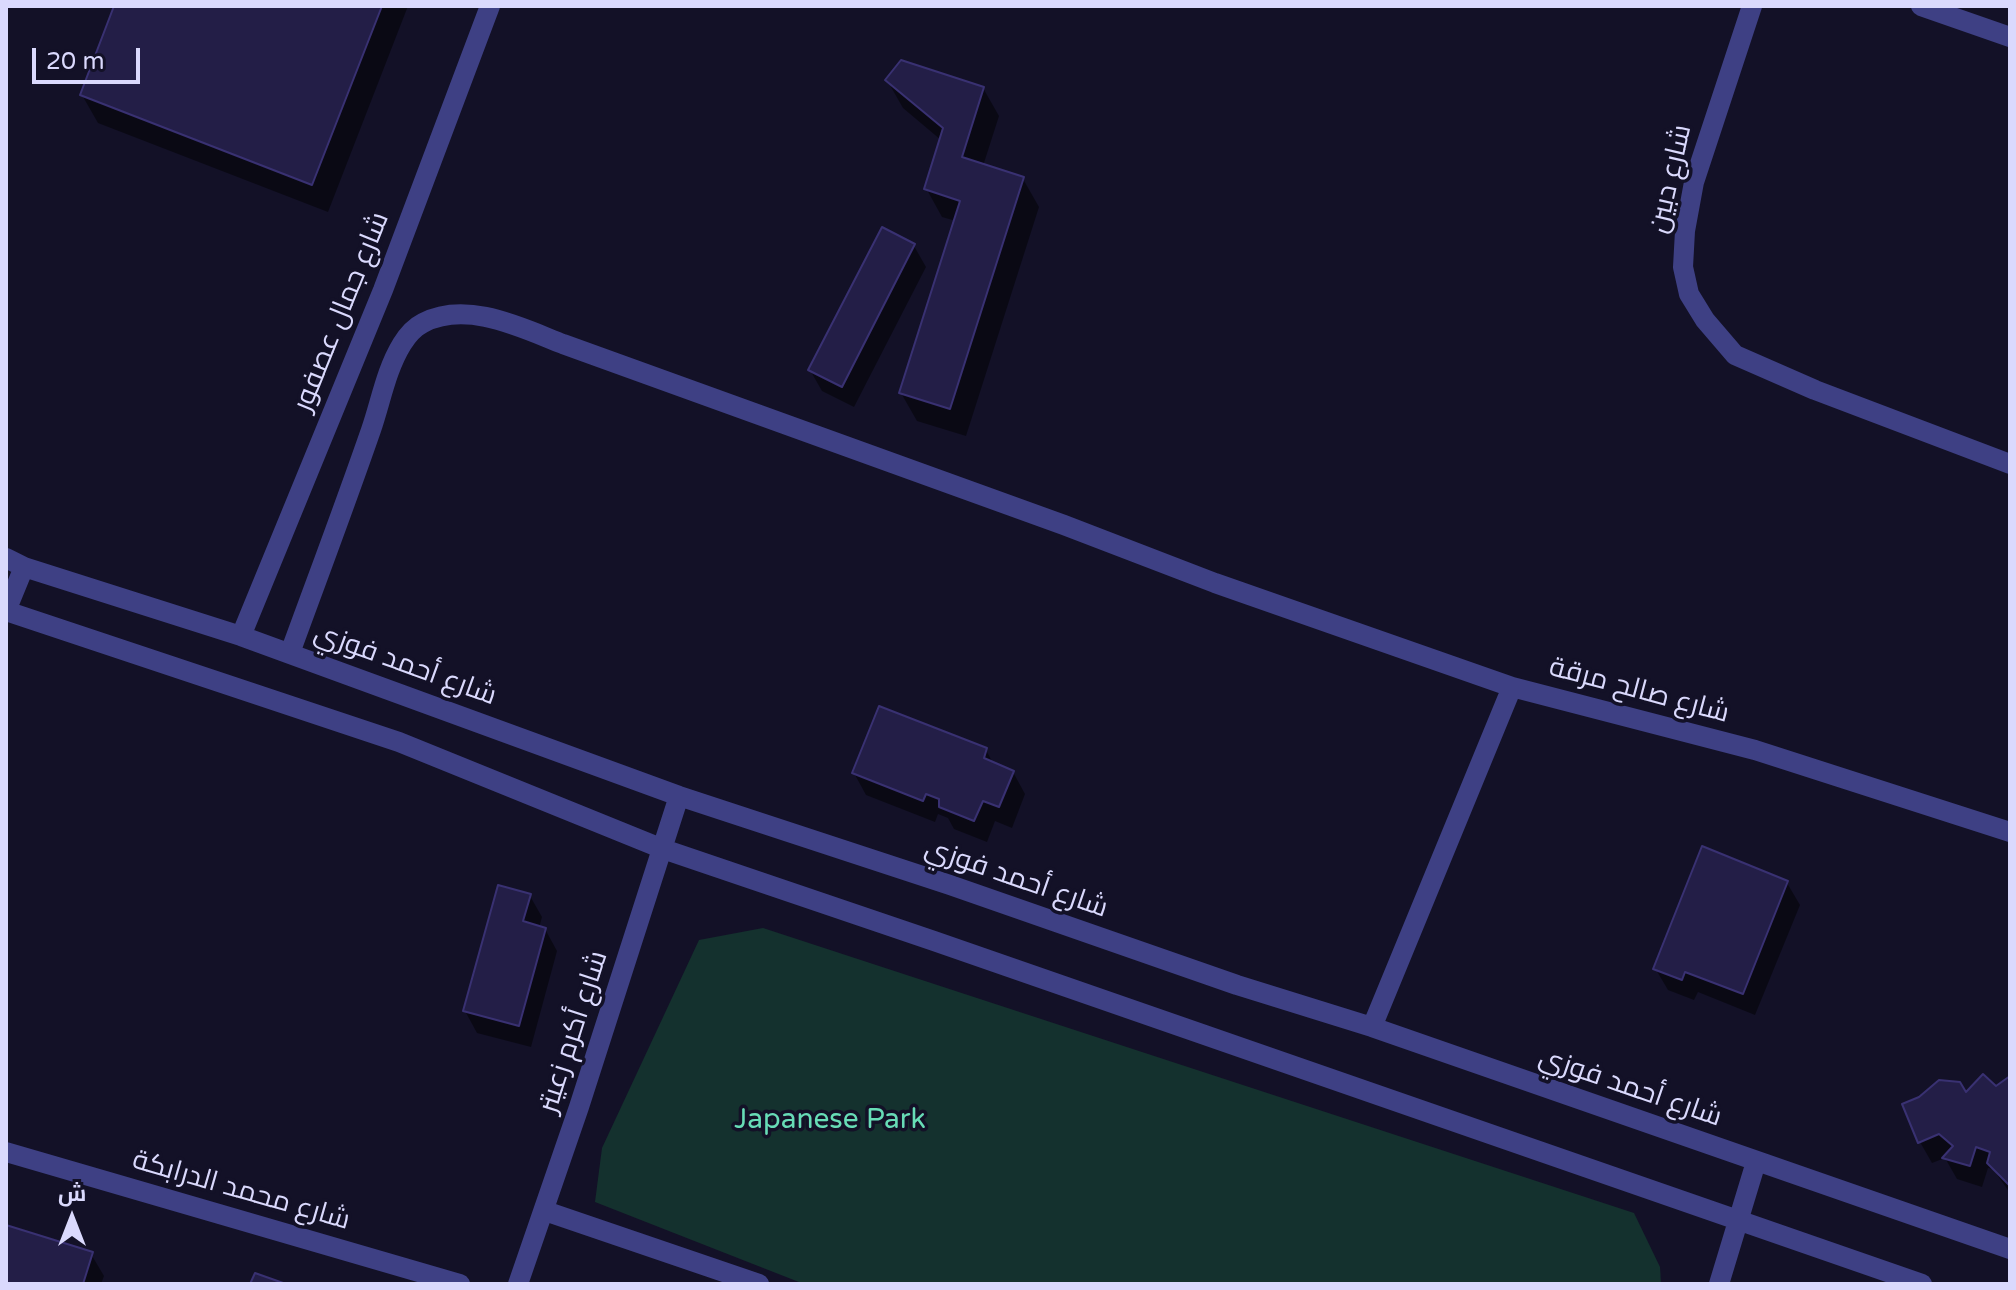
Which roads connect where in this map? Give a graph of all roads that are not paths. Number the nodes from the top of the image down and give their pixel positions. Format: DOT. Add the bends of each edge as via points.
graph roads {
  1 [pos="490,6"];
  2 [pos="1752,6"];
  3 [pos="1921,6"];
  4 [pos="2010,37"];
  5 [pos="2010,464"];
  6 [pos="15,563"];
  7 [pos="6,611"];
  8 [pos="241,636"];
  9 [pos="290,653"];
  10 [pos="1512,687"];
  11 [pos="679,796"];
  12 [pos="2010,832"];
  13 [pos="663,849"];
  14 [pos="1372,1027"];
  15 [pos="6,1152"];
  16 [pos="1756,1162"];
  17 [pos="545,1211"];
  18 [pos="1738,1219"];
  19 [pos="2010,1249"];
  20 [pos="460,1284"];
  21 [pos="518,1284"];
  22 [pos="759,1284"];
  23 [pos="1719,1284"];
  24 [pos="1922,1284"];
  1 -- 8 [label="street, شارع جمال عصفور" via="383,290"];
  2 -- 5 [label="street, شارع دبين" via="1694,182 1683,267 1689,294 1735,355"];
  3 -- 4 [label="street"];
  6 -- 7 [label="street"];
  6 -- 8 [label="street, شارع أحمد فوزي"];
  7 -- 13 [label="street" via="399,742"];
  8 -- 9 [label="street, شارع أحمد فوزي"];
  9 -- 10 [label="street" via="403,342 423,323 473,316 509,322"];
  9 -- 11 [label="street, شارع أحمد فوزي"];
  10 -- 12 [label="street, شارع صالح مرقة" via="1755,750"];
  10 -- 14 [label="street, شارع صالح مرقة"];
  11 -- 13 [label="street, شارع أكرم زعيتر"];
  11 -- 14 [label="street, شارع أحمد فوزي"];
  13 -- 17 [label="street, شارع أكرم زعيتر"];
  13 -- 18 [label="street"];
  14 -- 16 [label="street, شارع أحمد فوزي"];
  15 -- 20 [label="street, شارع محمد الدرابكة"];
  16 -- 18 [label="street"];
  16 -- 19 [label="street, شارع أحمد فوزي"];
  17 -- 21 [label="street, شارع أكرم زعيتر"];
  17 -- 22 [label="street"];
  18 -- 23 [label="street"];
  18 -- 24 [label="street"];
}
